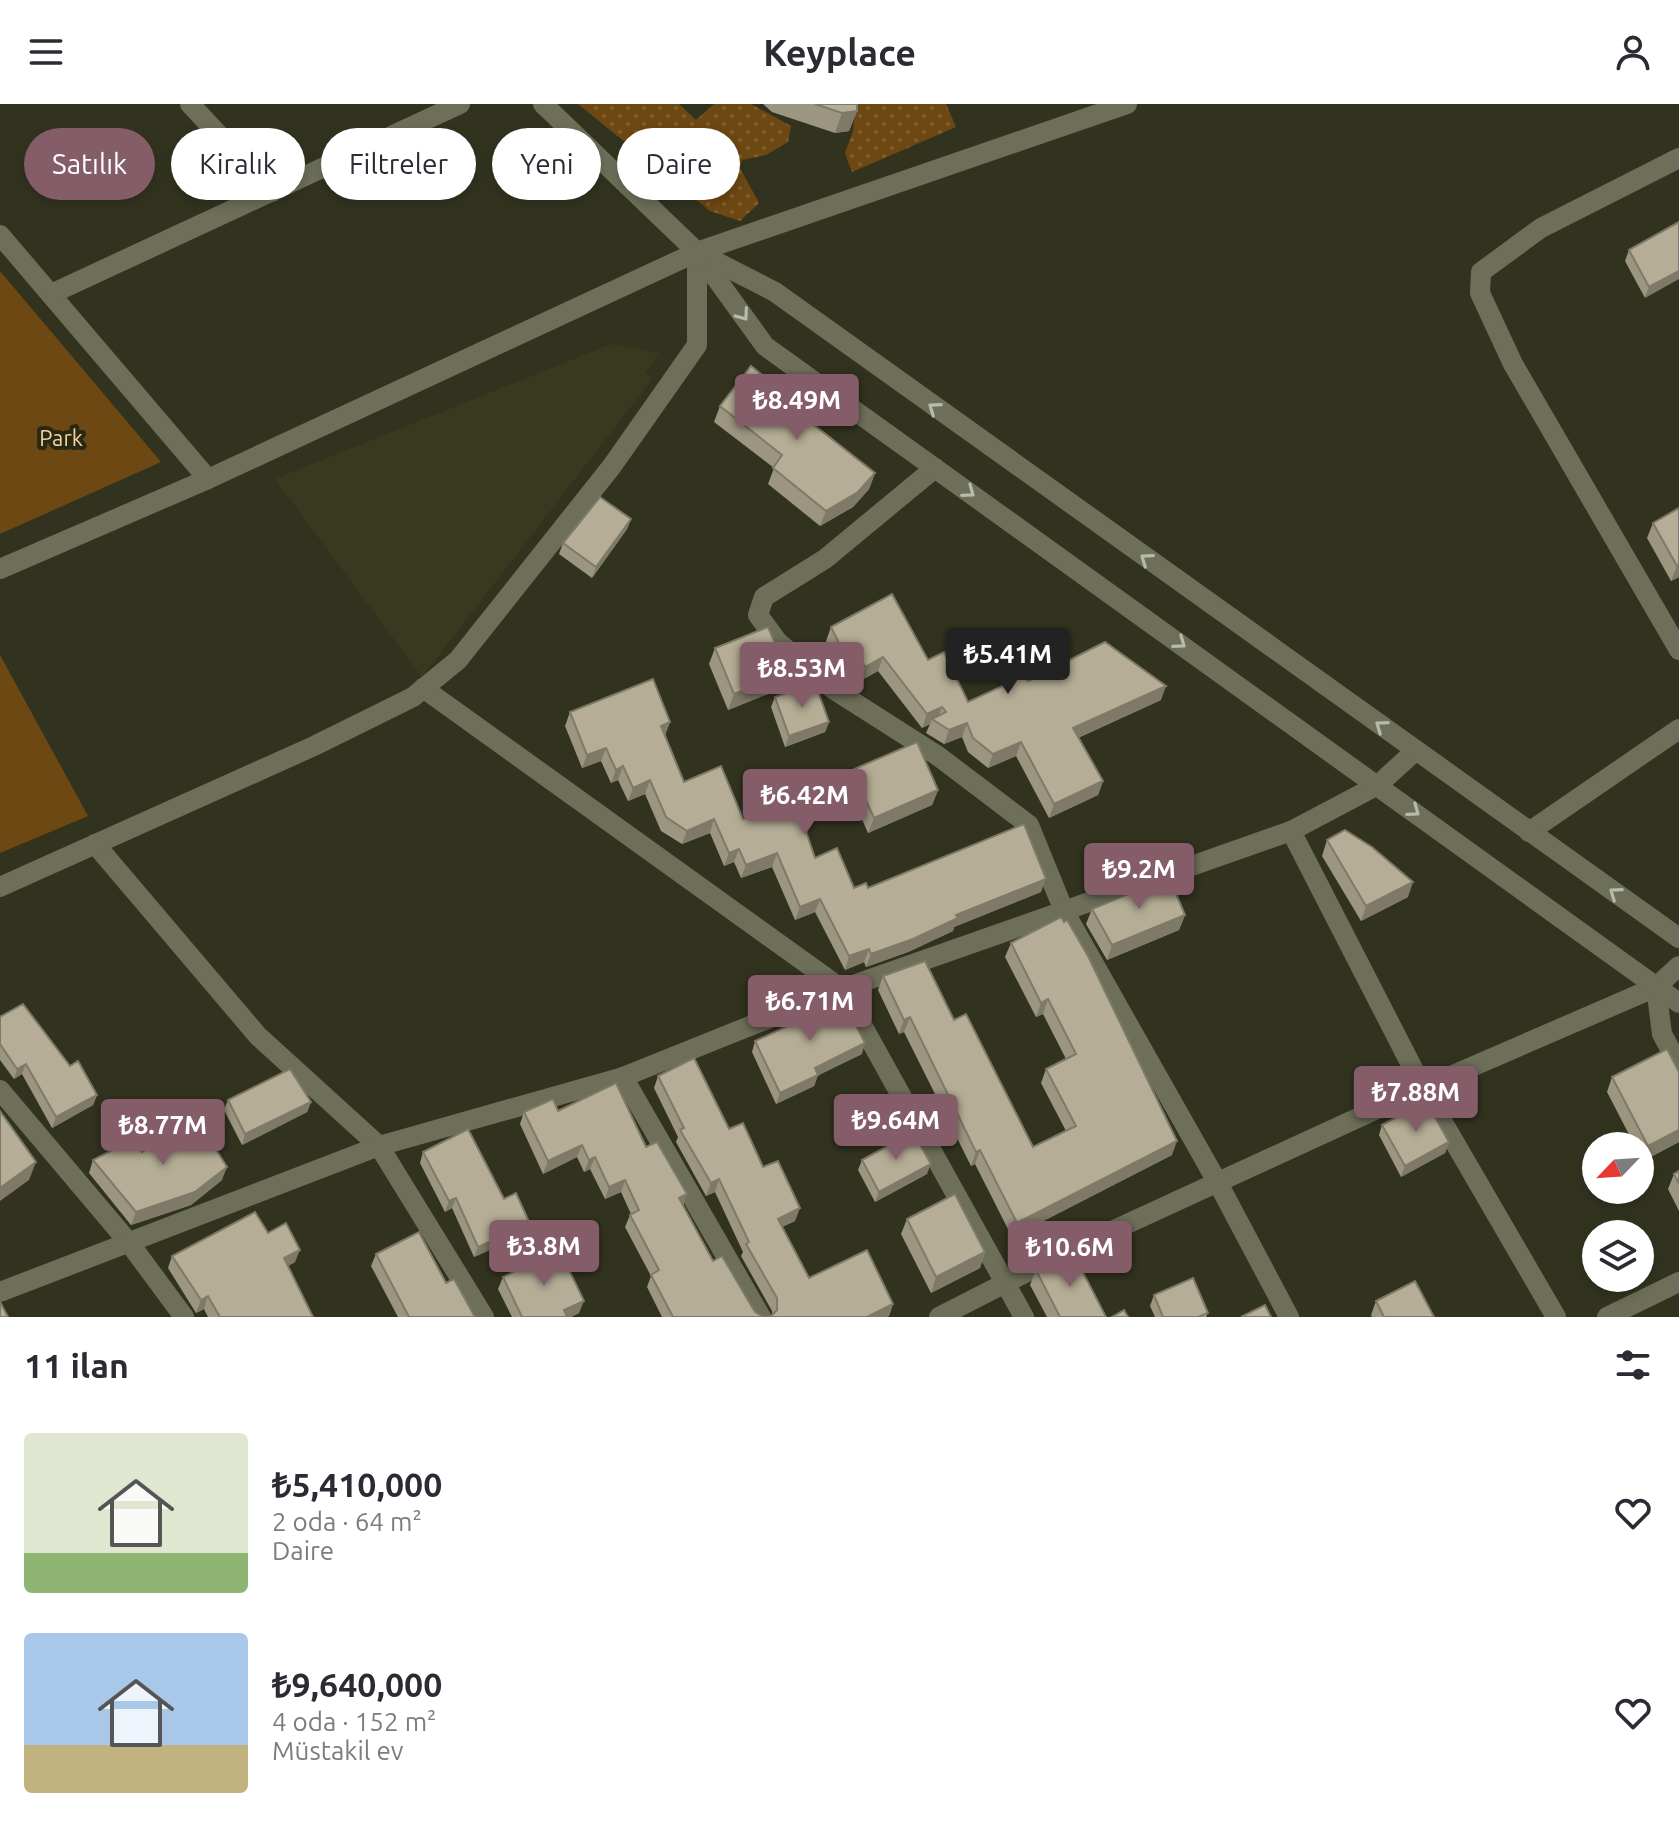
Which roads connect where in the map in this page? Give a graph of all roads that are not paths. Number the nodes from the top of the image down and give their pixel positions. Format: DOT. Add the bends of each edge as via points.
graph roads {
  1 [pos="190,104"];
  2 [pos="460,104"];
  3 [pos="543,104"];
  4 [pos="1127,104"];
  5 [pos="212,128"];
  6 [pos="1678,161"];
  7 [pos="305,177"];
  8 [pos="255,200"];
  9 [pos="0,235"];
  10 [pos="697,252"];
  11 [pos="51,294"];
  12 [pos="935,468"];
  13 [pos="208,479"];
  14 [pos="0,569"];
  15 [pos="1679,650"];
  16 [pos="423,688"];
  17 [pos="1679,729"];
  18 [pos="1415,751"];
  19 [pos="1378,785"];
  20 [pos="1291,831"];
  21 [pos="1529,832"];
  22 [pos="95,844"];
  23 [pos="0,887"];
  24 [pos="1064,911"];
  25 [pos="1679,938"];
  26 [pos="1679,966"];
  27 [pos="1656,987"];
  28 [pos="842,989"];
  29 [pos="1679,1003"];
  30 [pos="1679,1065"];
  31 [pos="623,1077"];
  32 [pos="1423,1088"];
  33 [pos="0,1090"];
  34 [pos="379,1146"];
  35 [pos="1219,1185"];
  36 [pos="130,1244"];
  37 [pos="1679,1282"];
  38 [pos="1005,1284"];
  39 [pos="0,1292"];
  40 [pos="184,1317"];
  41 [pos="484,1317"];
  42 [pos="761,1317"];
  43 [pos="939,1317"];
  44 [pos="1024,1317"];
  45 [pos="1289,1317"];
  46 [pos="1556,1317"];
  47 [pos="1607,1317"];
  1 -- 5 [label="street"];
  2 -- 7 [label="street"];
  3 -- 10 [label="street"];
  4 -- 10 [label="street"];
  6 -- 15 [label="street" via="1541,228 1481,272 1480,293 1513,364"];
  8 -- 11 [label="street"];
  9 -- 11 [label="street"];
  10 -- 12 [label="street, one-way" via="765,346"];
  10 -- 13 [label="street"];
  10 -- 16 [label="street" via="697,345 612,466 458,660"];
  18 -- 10 [label="street, one-way" via="775,292"];
  11 -- 13 [label="street"];
  12 -- 19 [label="street, one-way"];
  12 -- 24 [label="street" via="825,559 764,597 758,615 777,641 833,689 938,756 1029,825"];
  13 -- 14 [label="street"];
  16 -- 22 [label="street" via="314,746"];
  16 -- 28 [label="street"];
  17 -- 21 [label="street"];
  18 -- 19 [label="street"];
  18 -- 21 [label="street"];
  19 -- 20 [label="street"];
  19 -- 27 [label="street, one-way"];
  20 -- 24 [label="street"];
  20 -- 32 [label="street"];
  25 -- 21 [label="street, one-way"];
  22 -- 23 [label="street"];
  22 -- 34 [label="street" via="258,1036"];
  24 -- 28 [label="street"];
  24 -- 35 [label="street"];
  26 -- 27 [label="street"];
  27 -- 29 [label="street"];
  27 -- 30 [label="street" via="1662,1034"];
  27 -- 32 [label="street"];
  28 -- 31 [label="street"];
  28 -- 38 [label="street"];
  31 -- 34 [label="street"];
  31 -- 42 [label="street"];
  32 -- 35 [label="street"];
  32 -- 46 [label="street"];
  33 -- 36 [label="street"];
  34 -- 36 [label="street"];
  34 -- 41 [label="street"];
  35 -- 38 [label="street"];
  35 -- 45 [label="street"];
  36 -- 39 [label="street"];
  36 -- 40 [label="street"];
  37 -- 47 [label="street"];
  38 -- 43 [label="street"];
  38 -- 44 [label="street"];
}
